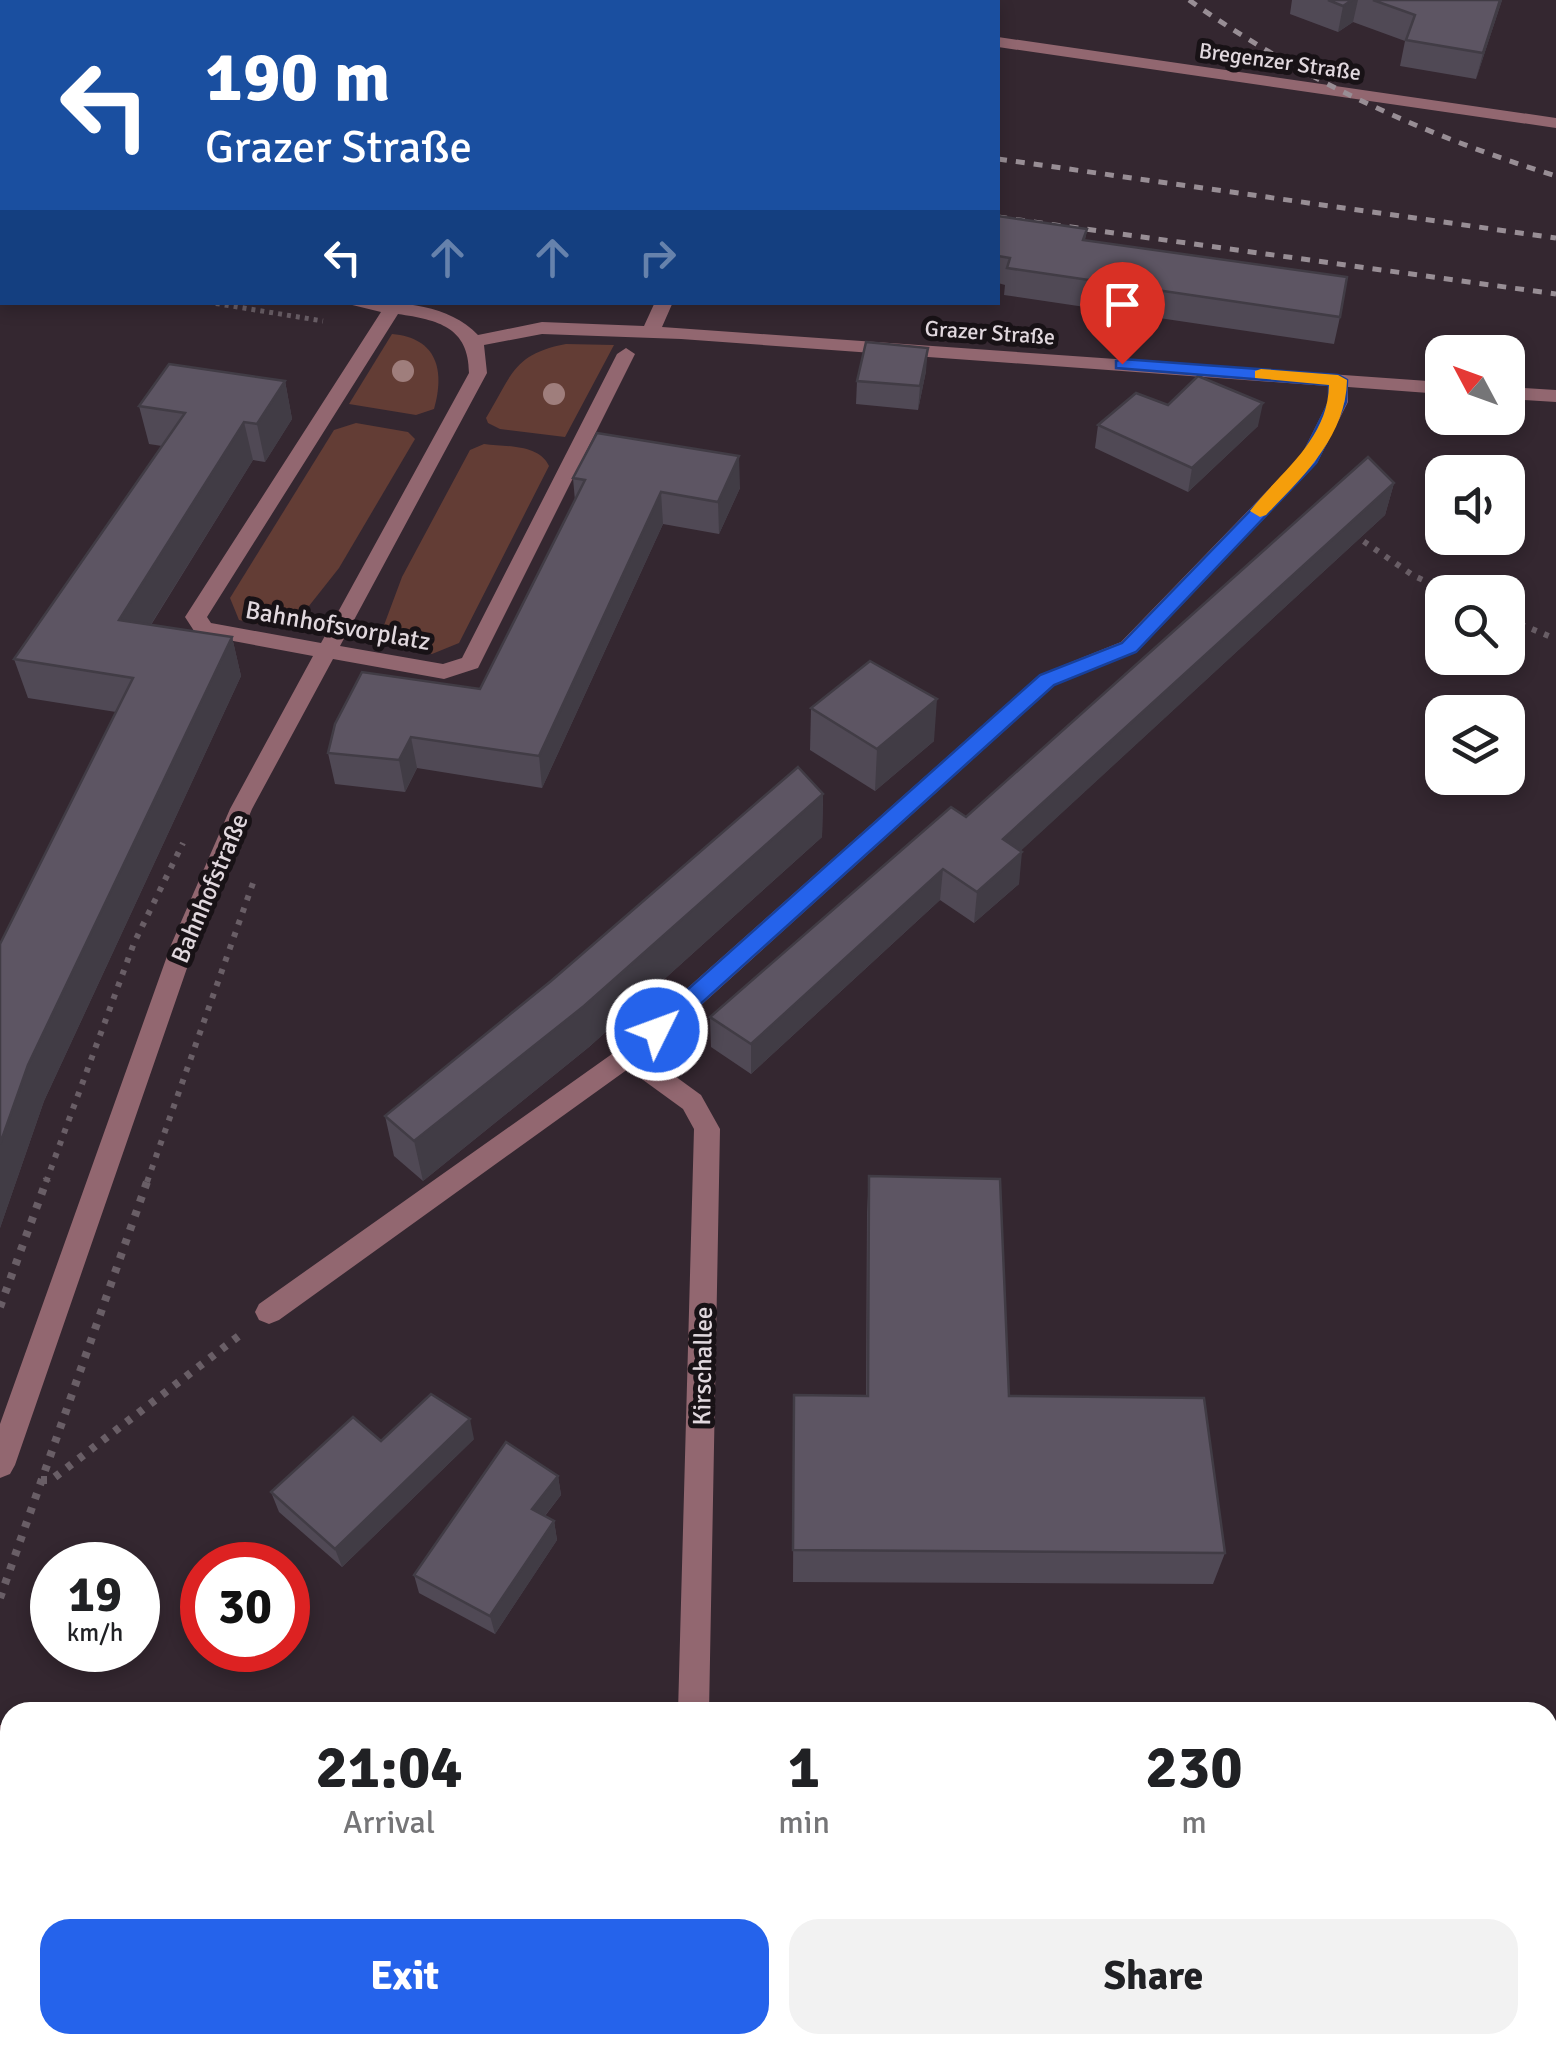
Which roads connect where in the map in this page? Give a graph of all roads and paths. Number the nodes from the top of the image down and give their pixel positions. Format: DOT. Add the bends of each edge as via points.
graph roads {
  1 [pos="1000,42"];
  2 [pos="1556,122"];
  3 [pos="225,305"];
  4 [pos="377,305"];
  5 [pos="663,305"];
  6 [pos="405,308"];
  7 [pos="379,330"];
  8 [pos="650,332"];
  9 [pos="476,341"];
  10 [pos="626,354"];
  11 [pos="1338,380"];
  12 [pos="1425,387"];
  13 [pos="1525,393"];
  14 [pos="1556,396"];
  15 [pos="1347,528"];
  16 [pos="1425,579"];
  17 [pos="1525,625"];
  18 [pos="1556,639"];
  19 [pos="328,653"];
  20 [pos="258,871"];
  21 [pos="628,1056"];
  22 [pos="270,1312"];
  23 [pos="0,1465"];
  24 [pos="50,1480"];
  25 [pos="0,1598"];
  26 [pos="694,1702"];
  1 -- 2 [label="street, Bregenzer Straße"];
  3 -- 7 [label="path"];
  4 -- 6 [label="street"];
  5 -- 8 [label="street"];
  6 -- 7 [label="street"];
  6 -- 9 [label="street" via="456,323"];
  7 -- 19 [label="street, Bahnhofsvorplatz" via="196,617 204,629"];
  8 -- 9 [label="street, Grazer Straße" via="542,328"];
  8 -- 11 [label="street, Grazer Straße"];
  9 -- 19 [label="street, Bahnhofstraße" via="482,354 471,388"];
  10 -- 19 [label="street, Bahnhofsvorplatz" via="470,663 444,672"];
  11 -- 12 [label="street, Grazer Straße"];
  11 -- 21 [label="street" via="1338,402 1310,459 1129,647 1047,680"];
  13 -- 14 [label="street"];
  15 -- 16 [label="path"];
  17 -- 18 [label="path"];
  19 -- 23 [label="street, Bahnhofstraße" via="241,809 183,945"];
  20 -- 25 [label="path"];
  21 -- 22 [label="street"];
  21 -- 26 [label="street, Kirschallee" via="692,1102 707,1129"];
  22 -- 24 [label="path"];
}
